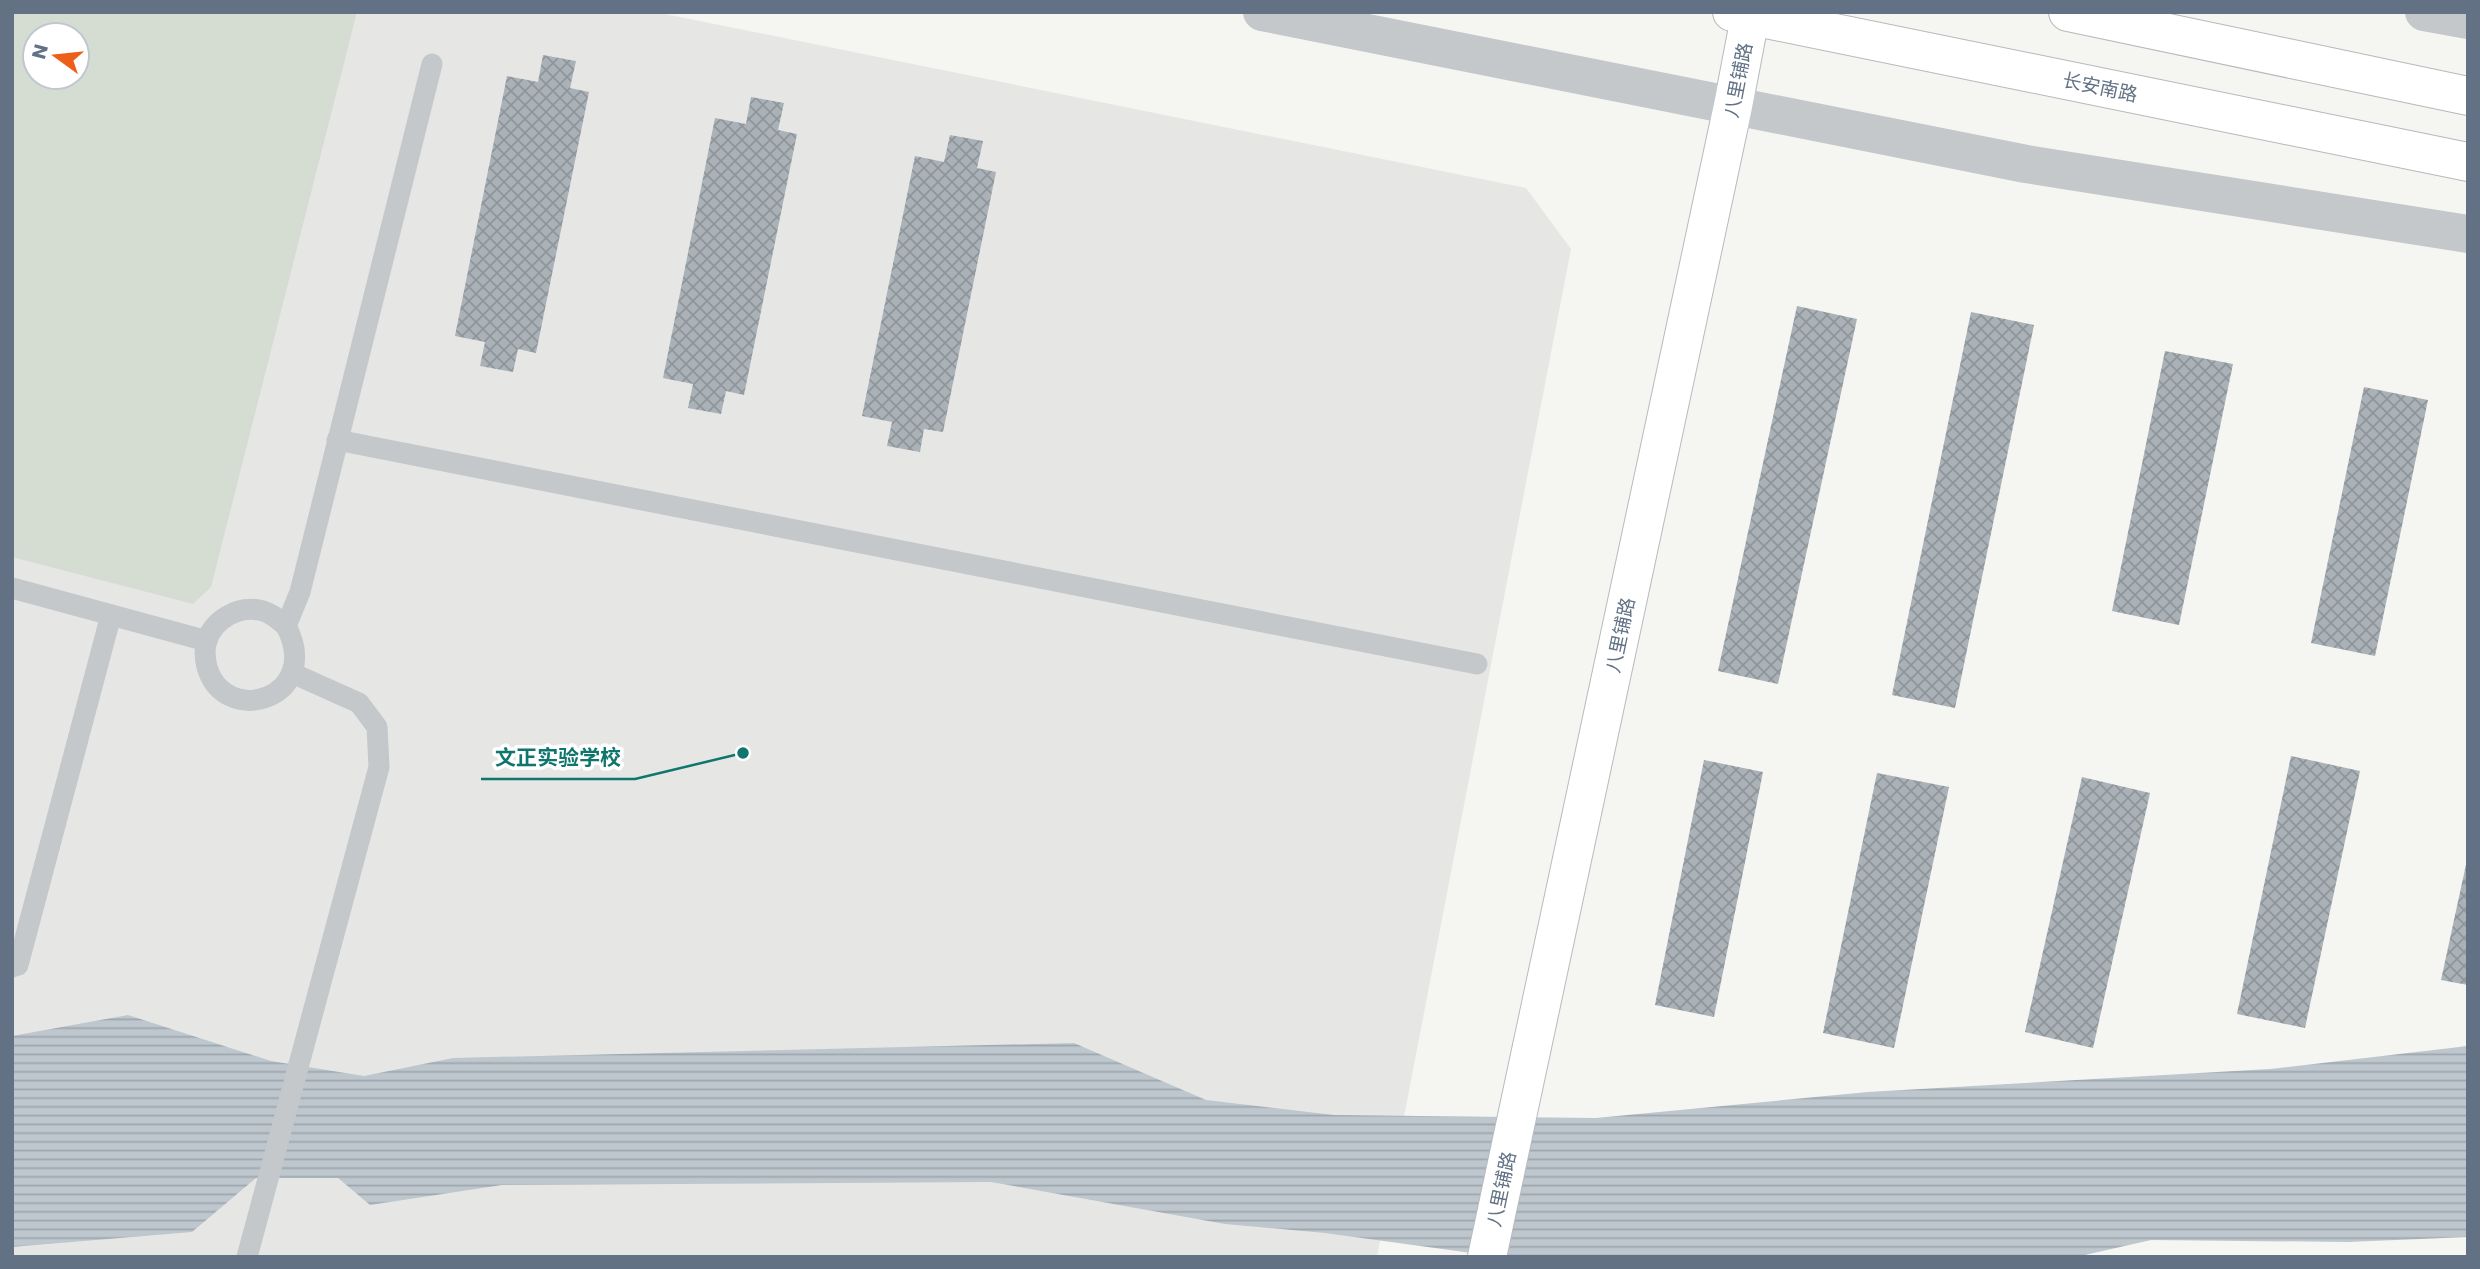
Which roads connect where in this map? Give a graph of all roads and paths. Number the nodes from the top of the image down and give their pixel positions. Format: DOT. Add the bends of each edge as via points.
graph roads {
  1 [pos="1262,12"];
  2 [pos="2068,12"];
  3 [pos="2424,12"];
  4 [pos="1744,13"];
  5 [pos="2468,20"];
  6 [pos="432,64"];
  7 [pos="2468,96"];
  8 [pos="1734,106"];
  9 [pos="2468,162"];
  10 [pos="2468,234"];
  11 [pos="337,440"];
  12 [pos="12,588"];
  13 [pos="111,615"];
  14 [pos="286,626"];
  15 [pos="207,641"];
  16 [pos="1477,664"];
  17 [pos="292,673"];
  18 [pos="12,967"];
  19 [pos="247,1257"];
  20 [pos="1487,1257"];
  1 -- 8 [label="street"];
  2 -- 7 [label="street"];
  3 -- 5 [label="street"];
  4 -- 8 [label="street, 八里铺路"];
  4 -- 9 [label="street, 长安南路"];
  6 -- 11 [label="lane"];
  8 -- 10 [label="street" via="2026,164"];
  8 -- 20 [label="street, 八里铺路"];
  11 -- 14 [label="lane" via="300,592"];
  11 -- 16 [label="lane"];
  12 -- 13 [label="lane"];
  13 -- 15 [label="lane"];
  13 -- 18 [label="lane" via="18,965"];
  14 -- 15 [label="lane" via="266,612 243,610 215,626"];
  14 -- 17 [label="lane" via="295,649"];
  15 -- 17 [label="lane" via="210,675 235,698 269,697"];
  17 -- 19 [label="lane" via="359,703 377,727 379,767"];
}
